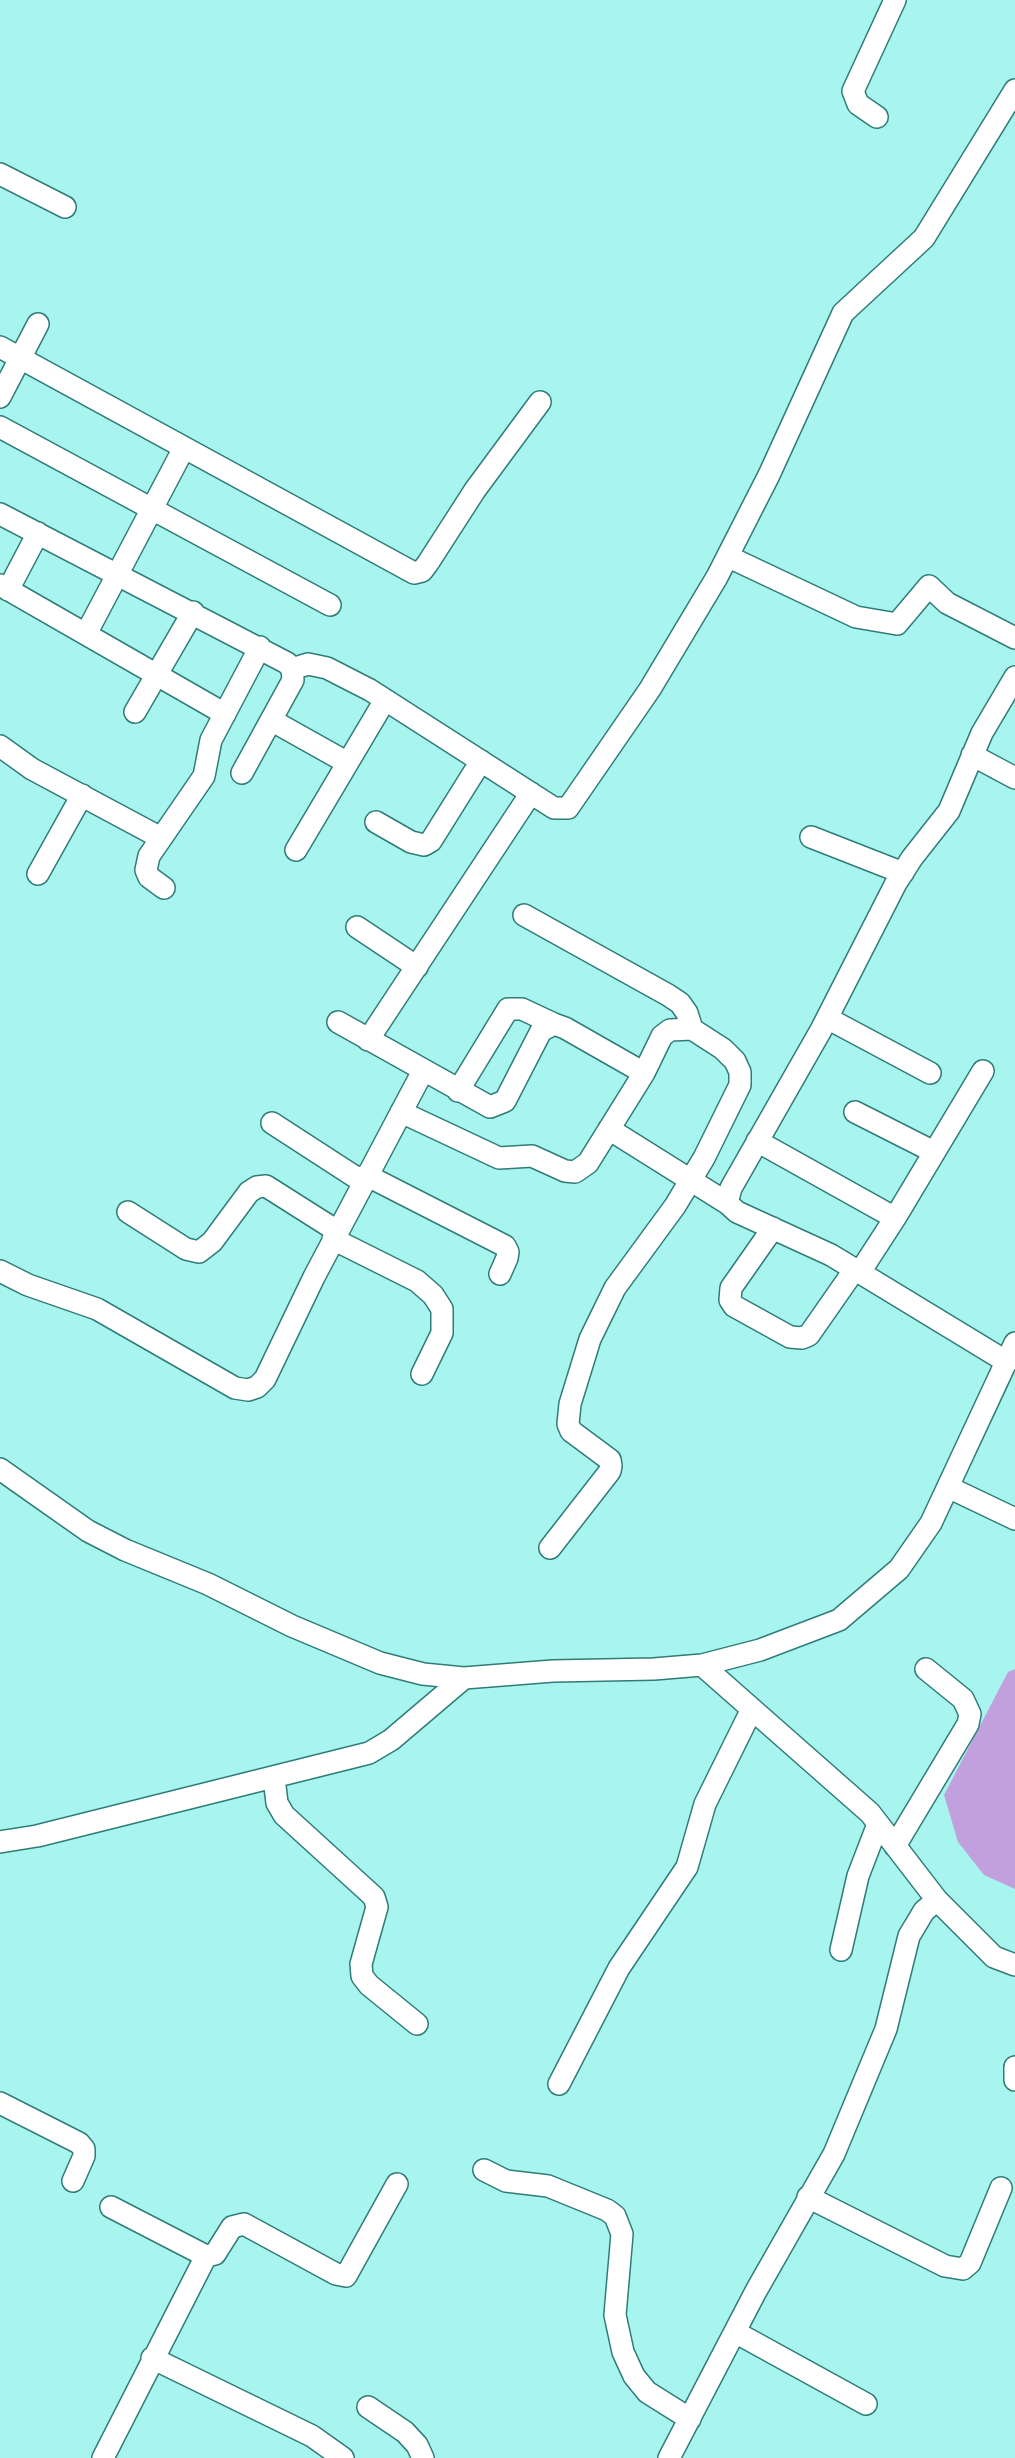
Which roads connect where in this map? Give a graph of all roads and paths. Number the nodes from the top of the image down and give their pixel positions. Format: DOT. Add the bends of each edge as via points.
graph roads {
  1 [pos="895,0"];
  2 [pos="1015,90"];
  3 [pos="877,117"];
  4 [pos="0,174"];
  5 [pos="65,207"];
  6 [pos="38,324"];
  7 [pos="0,347"];
  8 [pos="20,358"];
  9 [pos="0,397"];
  10 [pos="540,402"];
  11 [pos="0,427"];
  12 [pos="184,448"];
  13 [pos="153,509"];
  14 [pos="0,514"];
  15 [pos="38,533"];
  16 [pos="729,556"];
  17 [pos="117,574"];
  18 [pos="4,588"];
  19 [pos="330,605"];
  20 [pos="193,612"];
  21 [pos="86,634"];
  22 [pos="1015,638"];
  23 [pos="260,647"];
  24 [pos="292,669"];
  25 [pos="157,673"];
  26 [pos="1015,677"];
  27 [pos="385,700"];
  28 [pos="135,712"];
  29 [pos="225,714"];
  30 [pos="271,720"];
  31 [pos="0,746"];
  32 [pos="972,755"];
  33 [pos="481,761"];
  34 [pos="346,762"];
  35 [pos="242,773"];
  36 [pos="1015,778"];
  37 [pos="531,793"];
  38 [pos="82,795"];
  39 [pos="376,822"];
  40 [pos="811,837"];
  41 [pos="161,838"];
  42 [pos="296,850"];
  43 [pos="903,873"];
  44 [pos="39,874"];
  45 [pos="164,888"];
  46 [pos="524,915"];
  47 [pos="357,927"];
  48 [pos="417,967"];
  49 [pos="828,1018"];
  50 [pos="338,1022"];
  51 [pos="554,1024"];
  52 [pos="692,1029"];
  53 [pos="369,1040"];
  54 [pos="423,1071"];
  55 [pos="983,1071"];
  56 [pos="644,1073"];
  57 [pos="930,1073"];
  58 [pos="458,1091"];
  59 [pos="401,1112"];
  60 [pos="855,1112"];
  61 [pos="272,1123"];
  62 [pos="609,1129"];
  63 [pos="758,1141"];
  64 [pos="934,1152"];
  65 [pos="365,1179"];
  66 [pos="690,1180"];
  67 [pos="727,1203"];
  68 [pos="128,1212"];
  69 [pos="895,1218"];
  70 [pos="773,1228"];
  71 [pos="335,1235"];
  72 [pos="0,1271"];
  73 [pos="857,1271"];
  74 [pos="500,1274"];
  75 [pos="1011,1352"];
  76 [pos="422,1374"];
  77 [pos="0,1469"];
  78 [pos="948,1487"];
  79 [pos="1015,1519"];
  80 [pos="550,1548"];
  81 [pos="702,1665"];
  82 [pos="926,1670"];
  83 [pos="464,1678"];
  84 [pos="752,1709"];
  85 [pos="274,1778"];
  86 [pos="878,1824"];
  87 [pos="0,1842"];
  88 [pos="895,1846"];
  89 [pos="937,1900"];
  90 [pos="841,1950"];
  91 [pos="1015,1965"];
  92 [pos="417,2024"];
  93 [pos="1015,2067"];
  94 [pos="1015,2080"];
  95 [pos="559,2084"];
  96 [pos="0,2103"];
  97 [pos="484,2170"];
  98 [pos="73,2181"];
  99 [pos="397,2184"];
  100 [pos="1001,2188"];
  101 [pos="808,2197"];
  102 [pos="111,2207"];
  103 [pos="206,2256"];
  104 [pos="735,2332"];
  105 [pos="152,2358"];
  106 [pos="866,2404"];
  107 [pos="368,2407"];
  108 [pos="690,2419"];
  109 [pos="103,2458"];
  110 [pos="343,2458"];
  111 [pos="423,2458"];
  112 [pos="669,2458"];
  1 -- 3 [label="street" via="853,91 858,104"];
  2 -- 16 [label="street" via="924,238 843,313"];
  4 -- 5 [label="street"];
  6 -- 8 [label="street"];
  7 -- 8 [label="street"];
  8 -- 9 [label="street"];
  8 -- 12 [label="street"];
  10 -- 12 [label="street" via="419,573 405,569"];
  11 -- 13 [label="street"];
  12 -- 13 [label="street"];
  13 -- 17 [label="street"];
  13 -- 19 [label="street"];
  14 -- 15 [label="street"];
  15 -- 17 [label="street"];
  15 -- 18 [label="street"];
  16 -- 22 [label="street" via="856,617 897,624 929,586 947,603"];
  16 -- 37 [label="street" via="650,689 568,808 559,810"];
  17 -- 20 [label="street"];
  17 -- 21 [label="street"];
  18 -- 21 [label="street"];
  20 -- 23 [label="street"];
  20 -- 25 [label="street"];
  21 -- 25 [label="street"];
  23 -- 24 [label="street"];
  23 -- 29 [label="street"];
  24 -- 27 [label="street" via="308,664 327,668"];
  24 -- 30 [label="street" via="293,680"];
  25 -- 28 [label="street"];
  25 -- 29 [label="street"];
  26 -- 32 [label="street"];
  27 -- 33 [label="street"];
  27 -- 34 [label="street"];
  29 -- 41 [label="street" via="212,740 204,776"];
  30 -- 34 [label="street"];
  30 -- 35 [label="street"];
  31 -- 38 [label="street" via="32,769"];
  32 -- 36 [label="street"];
  32 -- 43 [label="street" via="948,811"];
  33 -- 37 [label="street"];
  33 -- 39 [label="street" via="431,841 424,845 411,842"];
  34 -- 42 [label="street"];
  37 -- 48 [label="street"];
  38 -- 41 [label="street"];
  38 -- 44 [label="street"];
  40 -- 43 [label="street"];
  41 -- 45 [label="street" via="149,856 146,870"];
  43 -- 49 [label="street"];
  46 -- 52 [label="street" via="668,995 684,1008"];
  47 -- 48 [label="street"];
  48 -- 53 [label="street"];
  49 -- 57 [label="street"];
  49 -- 63 [label="street"];
  50 -- 53 [label="street"];
  51 -- 56 [label="street"];
  51 -- 58 [label="street" via="522,1009 508,1009"];
  51 -- 58 [label="street" via="541,1031 505,1101 498,1106 483,1105"];
  52 -- 56 [label="street" via="670,1030 662,1036"];
  52 -- 66 [label="street" via="735,1061 740,1085"];
  53 -- 54 [label="street"];
  54 -- 58 [label="street"];
  54 -- 59 [label="street"];
  55 -- 64 [label="street"];
  56 -- 62 [label="street"];
  59 -- 62 [label="street" via="499,1158 532,1156 575,1172 588,1163"];
  59 -- 65 [label="street"];
  60 -- 64 [label="street"];
  61 -- 65 [label="street"];
  62 -- 66 [label="street"];
  63 -- 67 [label="street" via="731,1188"];
  63 -- 69 [label="street"];
  64 -- 69 [label="street"];
  65 -- 71 [label="street"];
  65 -- 74 [label="street" via="505,1246 507,1258"];
  66 -- 67 [label="street"];
  66 -- 80 [label="street" via="615,1288 590,1339 570,1404 568,1424 612,1466"];
  67 -- 70 [label="street" via="737,1212"];
  68 -- 71 [label="street" via="186,1249 199,1252 212,1242 249,1192 266,1186"];
  69 -- 73 [label="street"];
  70 -- 73 [label="street"];
  70 -- 73 [label="street" via="731,1288 730,1300 734,1306 790,1337 809,1335"];
  71 -- 72 [label="street" via="265,1379 257,1388 248,1390 235,1388 97,1309 28,1286"];
  71 -- 76 [label="street" via="417,1281 442,1309 442,1333"];
  73 -- 75 [label="street"];
  75 -- 78 [label="street"];
  77 -- 83 [label="street" via="88,1531 292,1626 380,1663 423,1674"];
  78 -- 79 [label="street"];
  78 -- 81 [label="street" via="931,1523 899,1569 839,1620 760,1650"];
  81 -- 83 [label="street"];
  81 -- 84 [label="street"];
  82 -- 88 [label="street" via="963,1699 970,1714 968,1724"];
  83 -- 85 [label="street" via="391,1740 369,1753"];
  84 -- 86 [label="street"];
  84 -- 95 [label="street" via="705,1804 687,1867 619,1968"];
  85 -- 87 [label="street"];
  85 -- 92 [label="street" via="277,1803 284,1815 374,1897 377,1907 361,1964 362,1976"];
  86 -- 88 [label="street"];
  86 -- 90 [label="street" via="858,1876"];
  88 -- 89 [label="street"];
  89 -- 91 [label="street" via="994,1957"];
  89 -- 101 [label="street" via="924,1911 909,1936 886,2029 869,2074 834,2154"];
  93 -- 94 [label="street"];
  96 -- 98 [label="street" via="79,2143 84,2156"];
  97 -- 108 [label="street" via="506,2181 549,2186 615,2216 622,2234 615,2315 623,2352 647,2392"];
  99 -- 103 [label="street" via="346,2276 244,2224 232,2228 215,2254"];
  100 -- 101 [label="street" via="970,2263 963,2269 955,2269"];
  101 -- 104 [label="street"];
  102 -- 103 [label="street"];
  103 -- 105 [label="street"];
  104 -- 106 [label="street"];
  104 -- 108 [label="street"];
  105 -- 109 [label="street"];
  105 -- 110 [label="street" via="312,2436"];
  107 -- 111 [label="street" via="405,2432"];
  108 -- 112 [label="street"];
}
